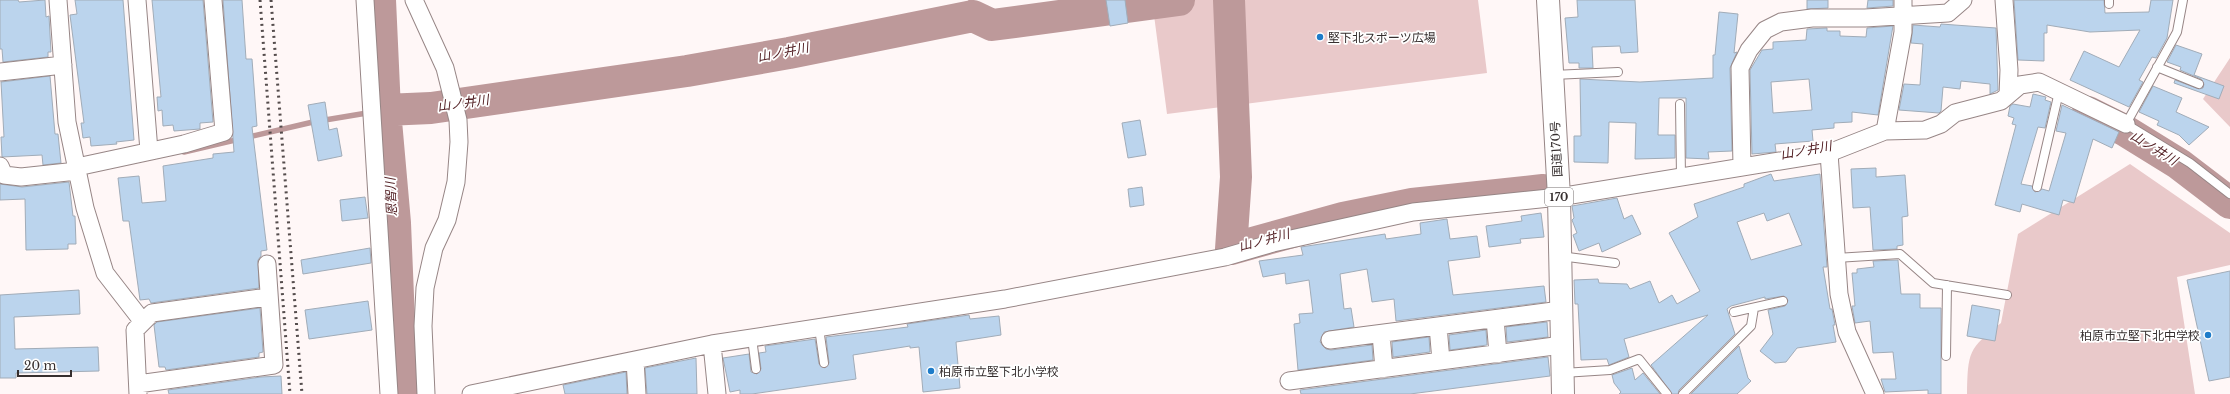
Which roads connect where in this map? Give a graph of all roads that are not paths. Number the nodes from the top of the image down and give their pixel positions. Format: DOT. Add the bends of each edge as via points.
graph roads {
  1 [pos="58,0"];
  2 [pos="137,0"];
  3 [pos="213,0"];
  4 [pos="365,0"];
  5 [pos="414,0"];
  6 [pos="1548,0"];
  7 [pos="1963,0"];
  8 [pos="2004,0"];
  9 [pos="2183,0"];
  10 [pos="1903,8"];
  11 [pos="63,66"];
  12 [pos="2157,67"];
  13 [pos="0,72"];
  14 [pos="1618,72"];
  15 [pos="1552,75"];
  16 [pos="2199,84"];
  17 [pos="2059,92"];
  18 [pos="2008,95"];
  19 [pos="1680,104"];
  20 [pos="2126,124"];
  21 [pos="1885,131"];
  22 [pos="149,151"];
  23 [pos="1829,153"];
  24 [pos="0,166"];
  25 [pos="1742,167"];
  26 [pos="77,169"];
  27 [pos="1681,177"];
  28 [pos="2037,187"];
  29 [pos="2230,194"];
  30 [pos="1559,197"];
  31 [pos="1560,256"];
  32 [pos="1836,258"];
  33 [pos="1615,263"];
  34 [pos="267,264"];
  35 [pos="1947,285"];
  36 [pos="2007,295"];
  37 [pos="268,297"];
  38 [pos="1783,300"];
  39 [pos="1754,308"];
  40 [pos="1561,310"];
  41 [pos="1734,312"];
  42 [pos="1495,319"];
  43 [pos="142,322"];
  44 [pos="1438,326"];
  45 [pos="819,328"];
  46 [pos="1381,334"];
  47 [pos="752,338"];
  48 [pos="1330,340"];
  49 [pos="712,344"];
  50 [pos="1562,345"];
  51 [pos="1498,354"];
  52 [pos="1946,356"];
  53 [pos="635,360"];
  54 [pos="1442,361"];
  55 [pos="824,363"];
  56 [pos="756,369"];
  57 [pos="1384,369"];
  58 [pos="1289,381"];
  59 [pos="1562,383"];
  60 [pos="138,389"];
  61 [pos="389,394"];
  62 [pos="426,394"];
  63 [pos="471,394"];
  64 [pos="638,394"];
  65 [pos="717,394"];
  66 [pos="1667,394"];
  67 [pos="1684,394"];
  68 [pos="1875,394"];
  1 -- 11 [label="street"];
  2 -- 22 [label="street"];
  3 -- 22 [label="street" via="224,132"];
  4 -- 61 [label="street"];
  5 -- 62 [label="street" via="445,68 458,120 459,142 456,182 447,220 434,248 425,288"];
  6 -- 15 [label="highway, 国道170号 / 170"];
  7 -- 10 [label="street" via="1948,13"];
  8 -- 18 [label="street" via="2009,70"];
  9 -- 12 [label="lane" via="2177,32"];
  10 -- 21 [label="street" via="1903,32"];
  10 -- 25 [label="street" via="1781,22 1765,30 1748,50 1740,68"];
  11 -- 13 [label="street"];
  11 -- 26 [label="street" via="68,122"];
  12 -- 16 [label="lane"];
  12 -- 20 [label="lane"];
  14 -- 15 [label="lane"];
  15 -- 30 [label="highway, 国道170号 / 170"];
  17 -- 18 [label="street" via="2039,82 2020,85"];
  17 -- 20 [label="street"];
  17 -- 28 [label="lane"];
  18 -- 21 [label="street" via="2001,101 1955,114 1941,124 1925,130"];
  19 -- 27 [label="lane"];
  20 -- 29 [label="lane" via="2190,163"];
  21 -- 23 [label="street"];
  22 -- 26 [label="street"];
  23 -- 25 [label="street"];
  23 -- 32 [label="street"];
  24 -- 26 [label="street" via="4,174 21,177"];
  25 -- 27 [label="street"];
  26 -- 43 [label="street" via="85,208 105,273"];
  27 -- 30 [label="street"];
  30 -- 31 [label="highway, 国道170号 / 170"];
  30 -- 45 [label="street" via="1413,212 1273,243 1225,257 1005,299"];
  31 -- 33 [label="lane"];
  31 -- 40 [label="highway, 国道170号 / 170"];
  32 -- 35 [label="lane" via="1900,254 1933,283"];
  32 -- 68 [label="street" via="1839,294 1847,332"];
  34 -- 37 [label="street"];
  35 -- 36 [label="lane"];
  35 -- 52 [label="lane"];
  37 -- 43 [label="street" via="152,312"];
  37 -- 60 [label="street" via="274,365"];
  38 -- 39 [label="lane"];
  39 -- 41 [label="lane"];
  39 -- 67 [label="lane" via="1751,326"];
  40 -- 42 [label="street"];
  40 -- 50 [label="highway, 国道170号 / 170"];
  42 -- 44 [label="street"];
  42 -- 51 [label="street"];
  43 -- 60 [label="street" via="134,330"];
  44 -- 46 [label="street"];
  44 -- 54 [label="street"];
  45 -- 47 [label="street"];
  45 -- 55 [label="lane"];
  46 -- 48 [label="street"];
  46 -- 57 [label="street"];
  47 -- 49 [label="street"];
  47 -- 56 [label="lane"];
  49 -- 53 [label="street"];
  49 -- 65 [label="street"];
  50 -- 51 [label="street"];
  50 -- 59 [label="highway, 国道170号 / 170"];
  51 -- 54 [label="street"];
  53 -- 63 [label="street"];
  53 -- 64 [label="street"];
  54 -- 57 [label="street"];
  57 -- 58 [label="street"];
  59 -- 66 [label="lane" via="1639,359"];
}
